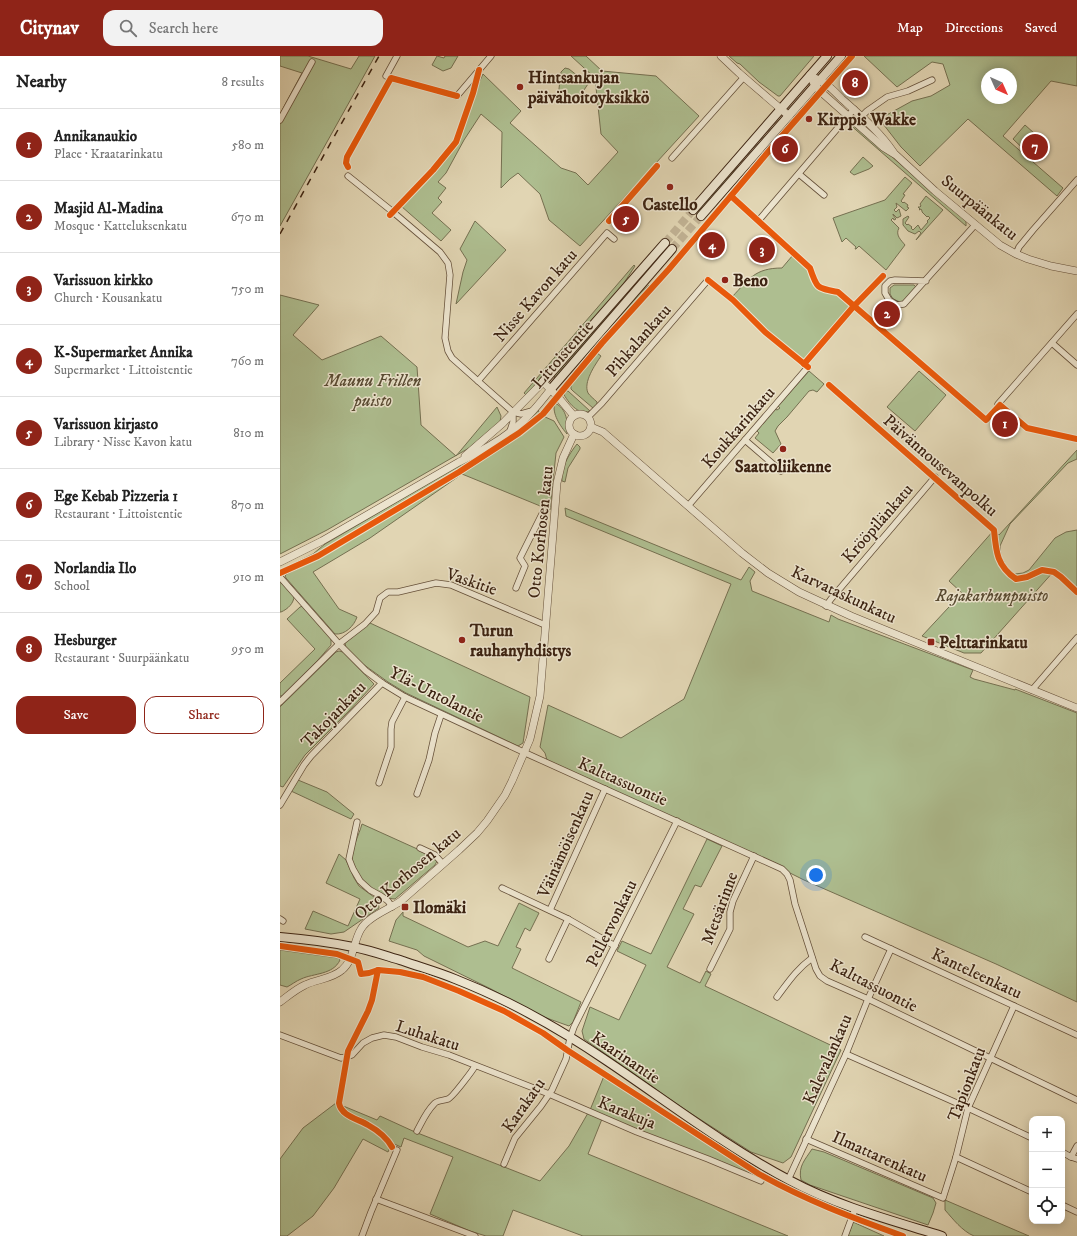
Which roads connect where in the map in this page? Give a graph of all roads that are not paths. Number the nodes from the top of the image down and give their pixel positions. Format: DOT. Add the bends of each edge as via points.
graph roads {
  1 [pos="397,56"];
  2 [pos="491,56"];
  3 [pos="721,56"];
  4 [pos="827,56"];
  5 [pos="841,56"];
  6 [pos="312,62"];
  7 [pos="810,75"];
  8 [pos="386,76"];
  9 [pos="744,77"];
  10 [pos="820,80"];
  11 [pos="932,80"];
  12 [pos="815,86"];
  13 [pos="457,96"];
  14 [pos="781,109"];
  15 [pos="854,109"];
  16 [pos="789,116"];
  17 [pos="848,116"];
  18 [pos="862,116"];
  19 [pos="280,120"];
  20 [pos="855,123"];
  21 [pos="896,155"];
  22 [pos="672,158"];
  23 [pos="799,174"];
  24 [pos="348,176"];
  25 [pos="1077,180"];
  26 [pos="824,195"];
  27 [pos="693,210"];
  28 [pos="701,216"];
  29 [pos="758,220"];
  30 [pos="975,225"];
  31 [pos="614,239"];
  32 [pos="665,243"];
  33 [pos="672,249"];
  34 [pos="1016,254"];
  35 [pos="1077,271"];
  36 [pos="708,280"];
  37 [pos="926,281"];
  38 [pos="1077,314"];
  39 [pos="1052,342"];
  40 [pos="1077,365"];
  41 [pos="808,367"];
  42 [pos="478,381"];
  43 [pos="542,382"];
  44 [pos="551,389"];
  45 [pos="998,404"];
  46 [pos="532,411"];
  47 [pos="513,412"];
  48 [pos="574,416"];
  49 [pos="588,417"];
  50 [pos="591,427"];
  51 [pos="510,431"];
  52 [pos="574,434"];
  53 [pos="745,440"];
  54 [pos="459,462"];
  55 [pos="781,471"];
  56 [pos="934,477"];
  57 [pos="688,506"];
  58 [pos="543,512"];
  59 [pos="280,562"];
  60 [pos="280,577"];
  61 [pos="516,588"];
  62 [pos="826,606"];
  63 [pos="545,625"];
  64 [pos="1077,638"];
  65 [pos="339,644"];
  66 [pos="382,683"];
  67 [pos="1032,690"];
  68 [pos="405,697"];
  69 [pos="280,702"];
  70 [pos="1077,708"];
  71 [pos="441,715"];
  72 [pos="525,752"];
  73 [pos="379,783"];
  74 [pos="605,789"];
  75 [pos="417,794"];
  76 [pos="280,805"];
  77 [pos="677,821"];
  78 [pos="357,822"];
  79 [pos="420,848"];
  80 [pos="754,856"];
  81 [pos="443,864"];
  82 [pos="502,888"];
  83 [pos="392,907"];
  84 [pos="550,910"];
  85 [pos="568,919"];
  86 [pos="280,937"];
  87 [pos="865,937"];
  88 [pos="615,946"];
  89 [pos="354,947"];
  90 [pos="891,949"];
  91 [pos="812,958"];
  92 [pos="548,959"];
  93 [pos="710,969"];
  94 [pos="777,997"];
  95 [pos="868,999"];
  96 [pos="280,1002"];
  97 [pos="1014,1006"];
  98 [pos="280,1034"];
  99 [pos="1077,1035"];
  100 [pos="570,1038"];
  101 [pos="846,1054"];
  102 [pos="990,1058"];
  103 [pos="475,1066"];
  104 [pos="549,1094"];
  105 [pos="1077,1100"];
  106 [pos="968,1108"];
  107 [pos="417,1131"];
  108 [pos="1029,1137"];
  109 [pos="806,1139"];
  110 [pos="1077,1146"];
  111 [pos="397,1150"];
  112 [pos="1065,1154"];
  113 [pos="956,1157"];
  114 [pos="1074,1158"];
  115 [pos="504,1164"];
  116 [pos="788,1180"];
  117 [pos="761,1181"];
  118 [pos="1029,1191"];
  119 [pos="943,1198"];
  120 [pos="376,1199"];
  121 [pos="1065,1206"];
  122 [pos="855,1209"];
  123 [pos="1077,1212"];
  124 [pos="362,1236"];
  125 [pos="475,1236"];
  126 [pos="845,1236"];
  127 [pos="942,1236"];
  1 -- 8 [label="street"];
  2 -- 13 [label="street"];
  3 -- 9 [label="street"];
  4 -- 7 [label="main road"];
  5 -- 10 [label="main road"];
  6 -- 19 [label="street"];
  7 -- 10 [label="street, Suurpäänkatu"];
  7 -- 12 [label="street, Suurpäänkatu"];
  7 -- 14 [label="main road"];
  9 -- 14 [label="street"];
  9 -- 22 [label="street"];
  10 -- 12 [label="main road"];
  10 -- 15 [label="street, Suurpäänkatu"];
  11 -- 18 [label="street" via="887,97"];
  12 -- 16 [label="main road"];
  12 -- 17 [label="street, Suurpäänkatu"];
  14 -- 16 [label="street"];
  14 -- 27 [label="main road"];
  15 -- 17 [label="street"];
  15 -- 18 [label="street, Suurpäänkatu"];
  16 -- 28 [label="main road"];
  17 -- 20 [label="street, Suurpäänkatu"];
  17 -- 23 [label="street"];
  18 -- 20 [label="street"];
  18 -- 21 [label="street, Suurpäänkatu"];
  20 -- 21 [label="street, Suurpäänkatu"];
  21 -- 30 [label="street, Suurpäänkatu"];
  23 -- 26 [label="street"];
  23 -- 29 [label="street"];
  24 -- 42 [label="street" via="446,259 450,275 446,346 455,361"];
  25 -- 34 [label="street" via="1033,230"];
  30 -- 34 [label="street, Suurpäänkatu"];
  30 -- 37 [label="street"];
  31 -- 42 [label="street, Nisse Kavon katu" via="607,233"];
  32 -- 43 [label="main road, Littoistentie"];
  33 -- 44 [label="main road, Littoistentie"];
  34 -- 35 [label="street, Suurpäänkatu" via="1051,266"];
  36 -- 49 [label="street, Pihkalankatu"];
  37 -- 37 [label="street" via="892,280 885,286 885,293 894,303 903,305"];
  38 -- 39 [label="street"];
  39 -- 40 [label="street"];
  39 -- 45 [label="street"];
  41 -- 53 [label="street, Koukkarinkatu"];
  42 -- 47 [label="street"];
  43 -- 44 [label="street"];
  43 -- 47 [label="street, Littoistentie"];
  44 -- 46 [label="street, Littoistentie"];
  44 -- 48 [label="street"];
  46 -- 47 [label="street" via="520,414"];
  46 -- 51 [label="street, Littoistentie" via="523,422"];
  47 -- 51 [label="street"];
  47 -- 54 [label="street, Littoistentie"];
  48 -- 49 [label="street" via="581,414"];
  48 -- 52 [label="street" via="569,423"];
  49 -- 50 [label="street"];
  50 -- 52 [label="street" via="584,435"];
  50 -- 57 [label="street, Karvataskunkatu" via="603,432"];
  51 -- 54 [label="street, Littoistentie"];
  52 -- 63 [label="street, Otto Korhosen katu" via="563,458 557,483"];
  53 -- 55 [label="street"];
  53 -- 57 [label="street, Koukkarinkatu"];
  54 -- 59 [label="street, Littoistentie" via="322,541"];
  56 -- 62 [label="street, Krööpilänkatu"];
  57 -- 62 [label="street, Karvataskunkatu" via="768,573 792,589"];
  58 -- 61 [label="street" via="520,558 525,566"];
  60 -- 65 [label="street, Ylä-Untolantie"];
  62 -- 67 [label="street, Karvataskunkatu"];
  63 -- 65 [label="street, Vaskitie" via="450,585 436,583 388,592 380,598 376,612"];
  63 -- 72 [label="street, Otto Korhosen katu" via="540,696"];
  64 -- 67 [label="street"];
  65 -- 66 [label="street, Ylä-Untolantie"];
  65 -- 69 [label="street, Vaskitie"];
  66 -- 68 [label="street, Ylä-Untolantie"];
  66 -- 76 [label="street, Takojankatu" via="311,756"];
  67 -- 70 [label="street, Karvataskunkatu"];
  68 -- 71 [label="street, Ylä-Untolantie"];
  68 -- 73 [label="street" via="392,722 391,747"];
  71 -- 72 [label="street, Ylä-Untolantie"];
  71 -- 75 [label="street"];
  72 -- 74 [label="street, Kalttassuontie"];
  72 -- 81 [label="street, Otto Korhosen katu" via="505,795 487,821"];
  74 -- 77 [label="street, Kalttassuontie"];
  74 -- 84 [label="street, Väinämöisenkatu"];
  77 -- 80 [label="street, Kalttassuontie"];
  77 -- 88 [label="street, Pellervonkatu"];
  78 -- 83 [label="street" via="349,859 352,869 360,881 388,901"];
  79 -- 81 [label="street" via="435,855"];
  80 -- 91 [label="street, Kalttassuontie" via="787,874"];
  80 -- 93 [label="street, Metsärinne" via="733,901 730,929"];
  81 -- 83 [label="street, Otto Korhosen katu"];
  82 -- 84 [label="street"];
  83 -- 89 [label="street, Otto Korhosen katu" via="364,925"];
  84 -- 85 [label="street"];
  85 -- 88 [label="street"];
  85 -- 92 [label="street"];
  86 -- 89 [label="main road, Kaarinantie"];
  87 -- 90 [label="street, Kanteleenkatu"];
  88 -- 100 [label="street, Pellervonkatu"];
  89 -- 96 [label="street, Otto Korhosen katu" via="348,963 340,972 298,988"];
  89 -- 100 [label="main road, Kaarinantie" via="426,968 467,984 510,1004"];
  90 -- 95 [label="street, Kalevalankatu"];
  90 -- 97 [label="street, Kanteleenkatu"];
  91 -- 94 [label="street" via="791,977"];
  91 -- 95 [label="street, Kalttassuontie" via="820,976"];
  95 -- 101 [label="street, Kalevalankatu"];
  95 -- 102 [label="street, Kalttassuontie"];
  97 -- 99 [label="street, Kanteleenkatu"];
  97 -- 102 [label="street, Tapionkatu"];
  98 -- 103 [label="street, Luhakatu" via="340,1058 352,1055 363,1043 372,1038 392,1036"];
  100 -- 104 [label="street, Karakatu" via="566,1059"];
  100 -- 116 [label="main road, Kaarinantie" via="704,1129"];
  101 -- 106 [label="street"];
  101 -- 109 [label="street, Kalevalankatu"];
  102 -- 105 [label="street, Kalttassuontie"];
  102 -- 106 [label="street, Tapionkatu"];
  103 -- 104 [label="street, Luhakatu"];
  103 -- 107 [label="street" via="451,1097 434,1104"];
  104 -- 115 [label="street, Karakatu" via="515,1138"];
  104 -- 117 [label="street, Karakuja"];
  106 -- 108 [label="street"];
  106 -- 113 [label="street, Tapionkatu"];
  109 -- 116 [label="street, Kalevalankatu"];
  109 -- 119 [label="street, Ilmattarenkatu"];
  110 -- 114 [label="street"];
  111 -- 120 [label="street"];
  112 -- 114 [label="street"];
  113 -- 118 [label="street"];
  113 -- 119 [label="street, Tapionkatu"];
  116 -- 122 [label="main road, Kaarinantie"];
  120 -- 124 [label="street"];
  120 -- 125 [label="street"];
  121 -- 123 [label="street"];
  122 -- 126 [label="street"];
  122 -- 127 [label="main road, Kaarinantie"];
}
